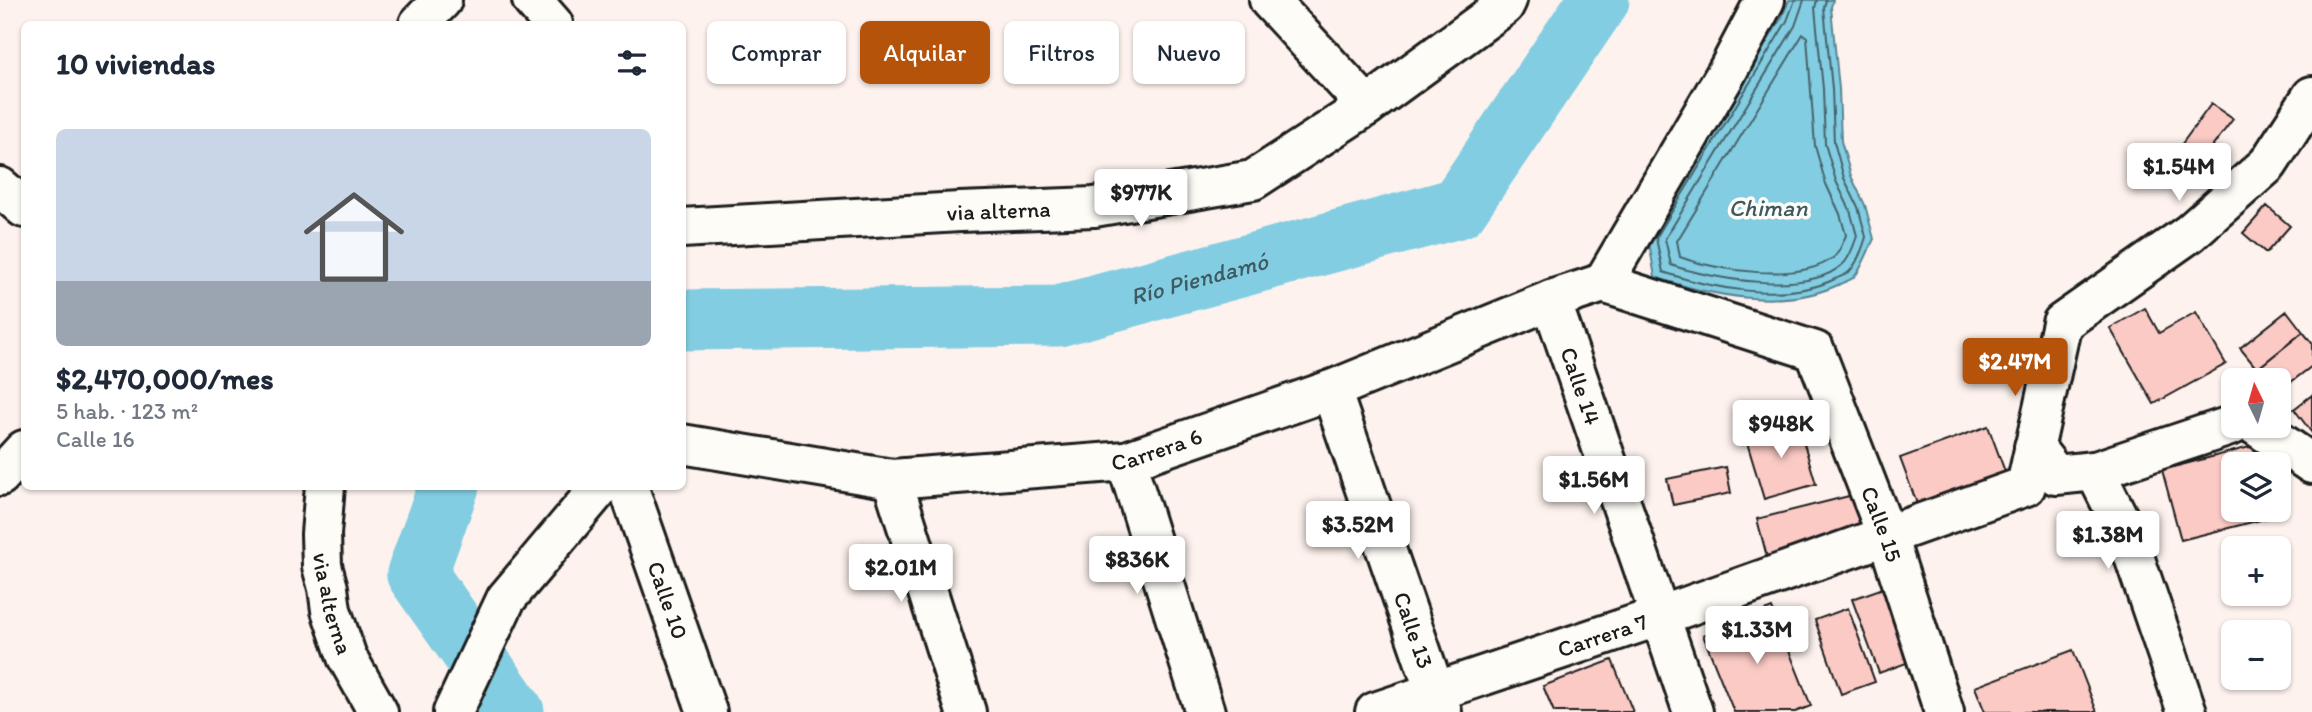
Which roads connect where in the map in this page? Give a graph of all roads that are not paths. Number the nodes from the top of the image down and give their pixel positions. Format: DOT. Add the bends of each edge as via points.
graph roads {
  1 [pos="442,0"];
  2 [pos="532,0"];
  3 [pos="1269,0"];
  4 [pos="1507,0"];
  5 [pos="1765,0"];
  6 [pos="422,21"];
  7 [pos="550,21"];
  8 [pos="2312,96"];
  9 [pos="1367,106"];
  10 [pos="0,187"];
  11 [pos="21,205"];
  12 [pos="686,228"];
  13 [pos="1603,283"];
  14 [pos="1551,300"];
  15 [pos="1331,390"];
  16 [pos="2221,429"];
  17 [pos="2274,438"];
  18 [pos="686,445"];
  19 [pos="2034,447"];
  20 [pos="21,453"];
  21 [pos="1126,461"];
  22 [pos="2312,464"];
  23 [pos="2095,471"];
  24 [pos="0,476"];
  25 [pos="892,479"];
  26 [pos="325,490"];
  27 [pos="598,490"];
  28 [pos="629,490"];
  29 [pos="1887,536"];
  30 [pos="1660,616"];
  31 [pos="1438,702"];
  32 [pos="456,709"];
  33 [pos="378,712"];
  34 [pos="707,712"];
  35 [pos="966,712"];
  36 [pos="1205,712"];
  37 [pos="1375,712"];
  38 [pos="1693,712"];
  39 [pos="1944,712"];
  40 [pos="2188,712"];
  1 -- 6 [label="street"];
  2 -- 7 [label="street"];
  3 -- 9 [label="street"];
  4 -- 9 [label="street, via alterna"];
  5 -- 13 [label="street"];
  8 -- 19 [label="street" via="2268,164 2190,233 2062,323"];
  9 -- 12 [label="street, via alterna" via="1253,180 1094,207"];
  10 -- 11 [label="street"];
  13 -- 14 [label="street, Carrera 6"];
  13 -- 29 [label="street, Calle 15" via="1815,351"];
  14 -- 15 [label="street, Carrera 6"];
  14 -- 30 [label="street, Calle 14"];
  15 -- 21 [label="street, Carrera 6"];
  15 -- 31 [label="street, Calle 13"];
  16 -- 23 [label="street"];
  17 -- 22 [label="street"];
  18 -- 25 [label="street, Carrera 6"];
  19 -- 23 [label="street" via="2056,475"];
  19 -- 29 [label="street, Carrera 7" via="2026,485"];
  20 -- 24 [label="street"];
  21 -- 25 [label="street, Carrera 6"];
  21 -- 36 [label="street"];
  23 -- 40 [label="street" via="2126,533"];
  25 -- 35 [label="street"];
  26 -- 33 [label="street, via alterna" via="322,566 331,610 347,657"];
  27 -- 32 [label="street" via="506,599"];
  28 -- 34 [label="street, Calle 10"];
  29 -- 30 [label="street, Carrera 7"];
  29 -- 39 [label="street, Calle 15"];
  30 -- 31 [label="street, Carrera 7"];
  30 -- 38 [label="street, Calle 14"];
  31 -- 37 [label="street, Carrera 7"];
}
